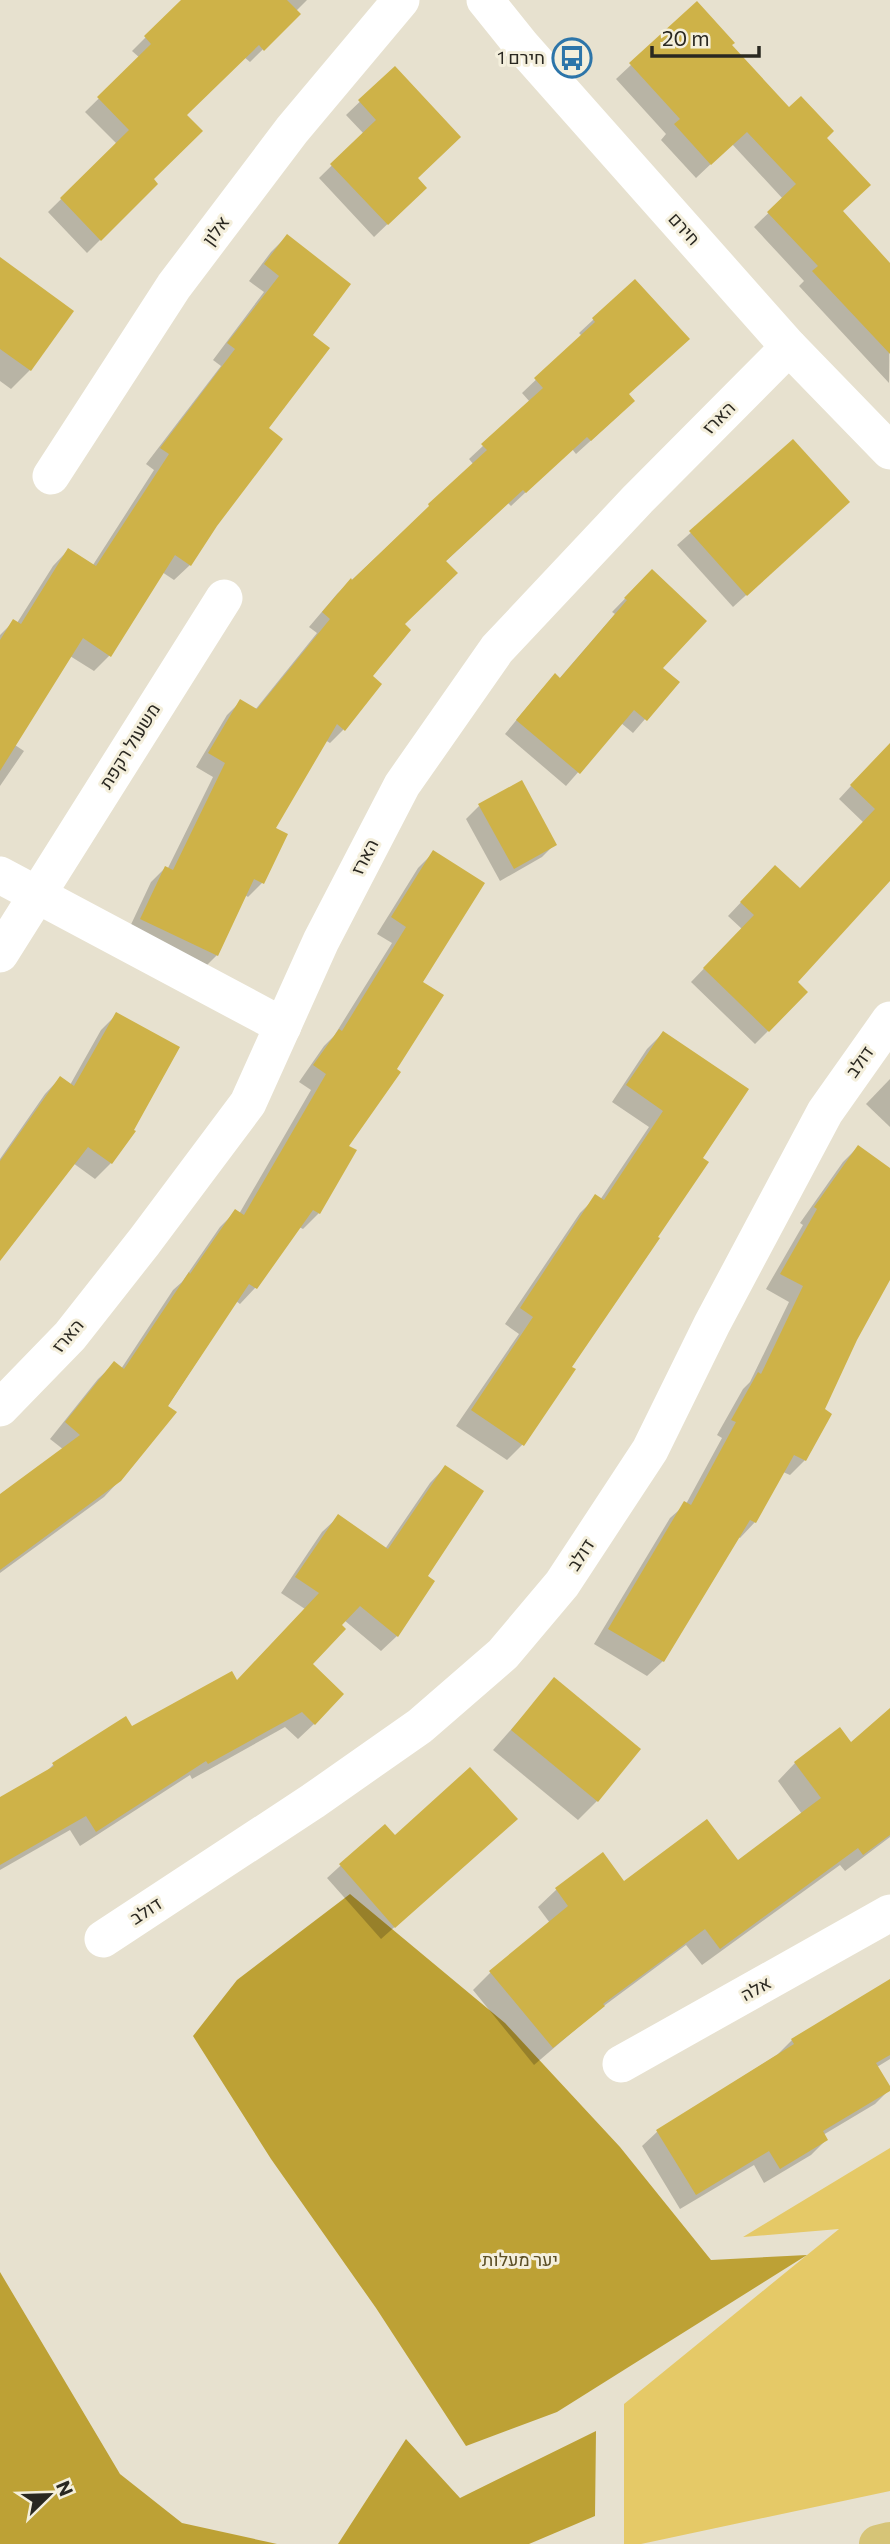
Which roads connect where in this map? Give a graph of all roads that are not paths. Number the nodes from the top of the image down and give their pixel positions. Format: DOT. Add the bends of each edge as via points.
graph roads {
  1 [pos="401,0"];
  2 [pos="485,0"];
  3 [pos="789,347"];
  4 [pos="890,451"];
  5 [pos="51,476"];
  6 [pos="224,598"];
  7 [pos="0,876"];
  8 [pos="37,895"];
  9 [pos="0,954"];
  10 [pos="890,1020"];
  11 [pos="282,1026"];
  12 [pos="0,1408"];
  13 [pos="890,1913"];
  14 [pos="103,1939"];
  15 [pos="621,2064"];
  16 [pos="890,2541"];
  17 [pos="878,2544"];
  1 -- 5 [label="street, אלון" via="292,130 174,286"];
  2 -- 3 [label="street, חירם"];
  3 -- 4 [label="street, חירם"];
  3 -- 11 [label="street, הארז" via="497,649 402,785"];
  6 -- 8 [label="street, משעול רקפת"];
  7 -- 8 [label="street"];
  8 -- 9 [label="street, משעול רקפת"];
  8 -- 11 [label="street"];
  10 -- 14 [label="street, דולב" via="825,1112 650,1450 562,1584 503,1654 410,1733"];
  11 -- 12 [label="street, הארז" via="248,1103 70,1336"];
  13 -- 15 [label="street, אלה"];
  16 -- 17 [label="main road"];
}
